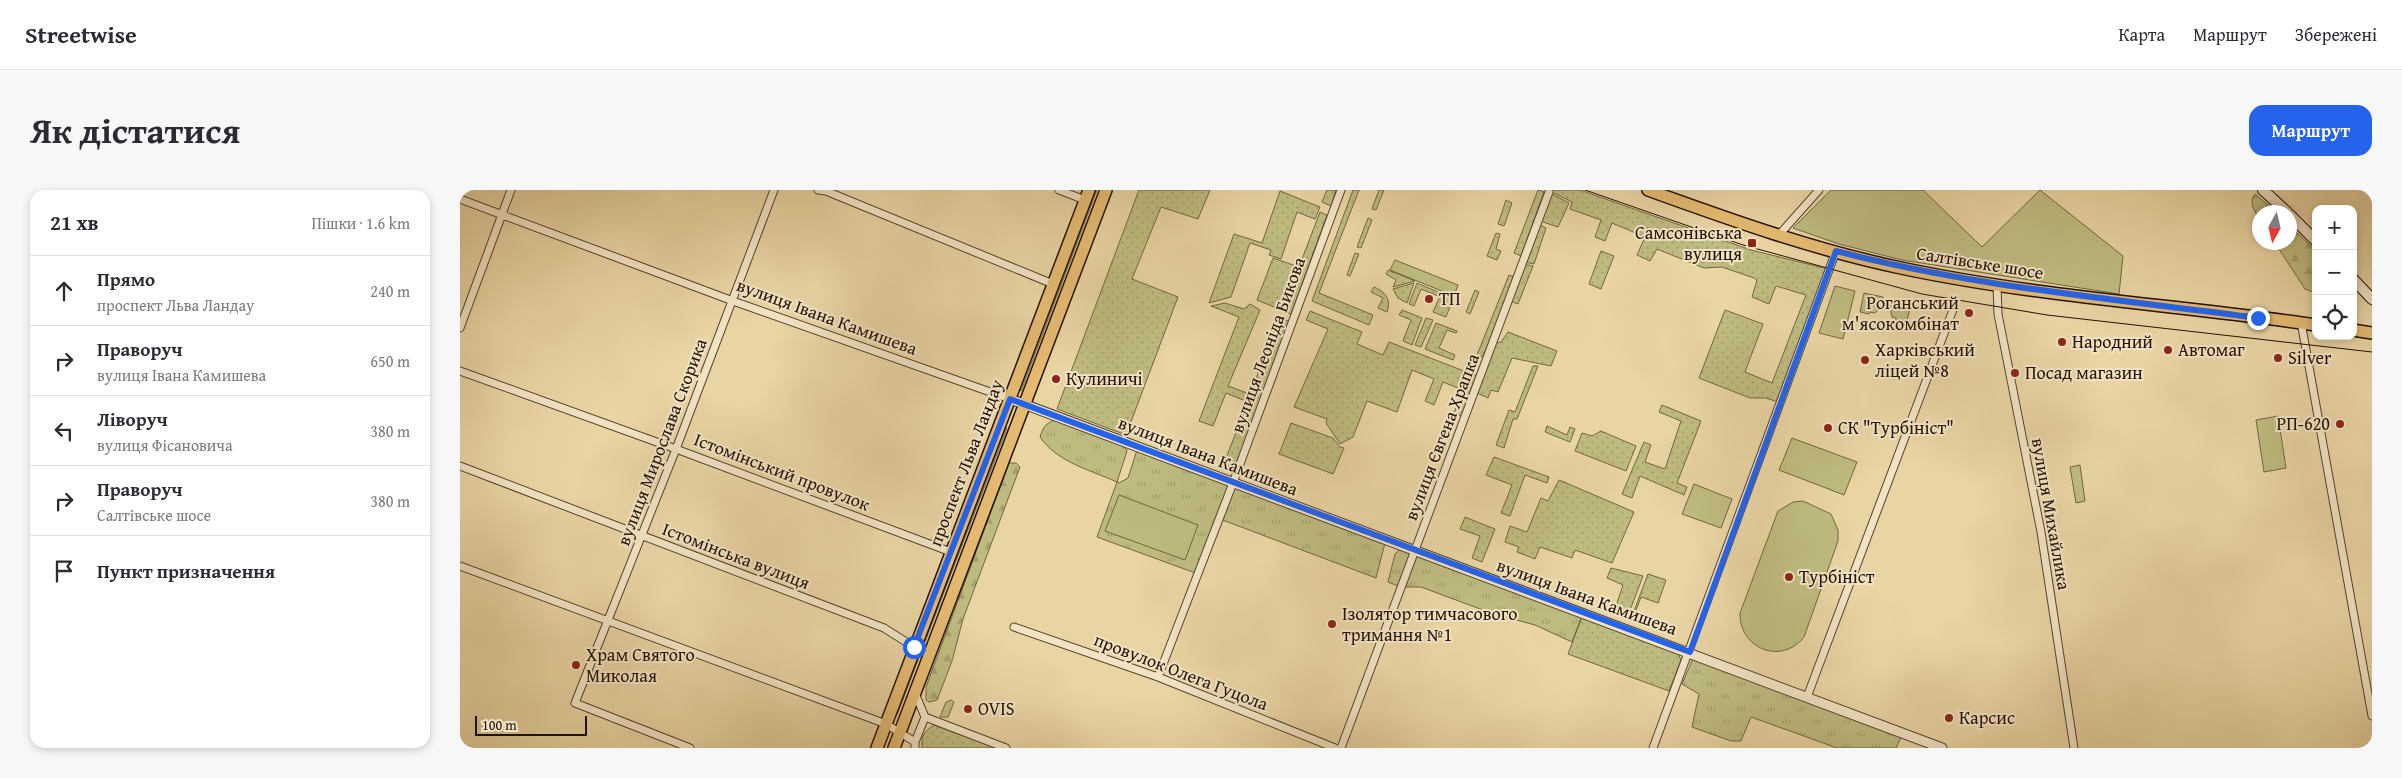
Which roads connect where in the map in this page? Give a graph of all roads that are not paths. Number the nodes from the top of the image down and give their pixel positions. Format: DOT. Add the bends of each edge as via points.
graph roads {
  1 [pos="511,190"];
  2 [pos="774,190"];
  3 [pos="818,190"];
  4 [pos="1060,190"];
  5 [pos="1106,190"];
  6 [pos="1341,190"];
  7 [pos="1648,190"];
  8 [pos="1819,190"];
  9 [pos="2263,190"];
  10 [pos="1549,192"];
  11 [pos="1087,195"];
  12 [pos="1675,195"];
  13 [pos="460,199"];
  14 [pos="2279,205"];
  15 [pos="502,215"];
  16 [pos="2297,222"];
  17 [pos="1779,234"];
  18 [pos="2312,237"];
  19 [pos="1836,251"];
  20 [pos="2357,283"];
  21 [pos="1053,284"];
  22 [pos="1997,285"];
  23 [pos="2372,300"];
  24 [pos="733,301"];
  25 [pos="1954,307"];
  26 [pos="2300,322"];
  27 [pos="2312,324"];
  28 [pos="460,328"];
  29 [pos="2357,331"];
  30 [pos="2372,333"];
  31 [pos="460,371"];
  32 [pos="1010,399"];
  33 [pos="1024,404"];
  34 [pos="676,449"];
  35 [pos="460,466"];
  36 [pos="1234,483"];
  37 [pos="642,536"];
  38 [pos="1415,550"];
  39 [pos="951,552"];
  40 [pos="460,566"];
  41 [pos="609,621"];
  42 [pos="1014,627"];
  43 [pos="914,647"];
  44 [pos="1690,652"];
  45 [pos="1158,677"];
  46 [pos="914,692"];
  47 [pos="1807,697"];
  48 [pos="2372,716"];
  49 [pos="925,717"];
  50 [pos="886,724"];
  51 [pos="900,732"];
  52 [pos="915,745"];
  53 [pos="690,748"];
  54 [pos="877,748"];
  55 [pos="894,748"];
  56 [pos="1006,748"];
  57 [pos="1335,748"];
  58 [pos="1341,748"];
  59 [pos="1653,748"];
  60 [pos="1942,748"];
  61 [pos="2074,748"];
  1 -- 15 [label="street"];
  2 -- 24 [label="street, вулиця Мирослава Скорика"];
  3 -- 21 [label="street"];
  4 -- 11 [label="street"];
  5 -- 33 [label="main road, проспект Льва Ландау"];
  6 -- 36 [label="street, вулиця Леоніда Бикова"];
  7 -- 12 [label="main road, Салтівське шосе"];
  8 -- 17 [label="street"];
  9 -- 14 [label="main road"];
  10 -- 38 [label="street, вулиця Євгена Храпка"];
  11 -- 21 [label="main road, проспект Льва Ландау"];
  12 -- 17 [label="main road, Салтівське шосе"];
  13 -- 15 [label="street, вулиця Івана Камишева"];
  15 -- 24 [label="street, вулиця Івана Камишева"];
  15 -- 28 [label="street"];
  16 -- 18 [label="main road"];
  17 -- 19 [label="main road, Салтівське шосе"];
  19 -- 22 [label="main road, Салтівське шосе" via="1900,268"];
  19 -- 44 [label="street"];
  20 -- 23 [label="main road"];
  21 -- 32 [label="main road, проспект Льва Ландау"];
  22 -- 26 [label="main road, Салтівське шосе"];
  22 -- 61 [label="street, вулиця Михайлика" via="1999,318 2041,532"];
  24 -- 32 [label="street, вулиця Івана Камишева"];
  24 -- 34 [label="street, вулиця Мирослава Скорика"];
  25 -- 47 [label="street"];
  26 -- 27 [label="main road, Салтівське шосе"];
  26 -- 48 [label="street"];
  29 -- 30 [label="main road"];
  31 -- 34 [label="street, Істомінський провулок"];
  32 -- 33 [label="street, вулиця Івана Камишева"];
  32 -- 39 [label="main road, проспект Льва Ландау"];
  33 -- 36 [label="street, вулиця Івана Камишева"];
  33 -- 46 [label="main road, проспект Льва Ландау"];
  34 -- 37 [label="street, вулиця Мирослава Скорика"];
  34 -- 39 [label="street, Істомінський провулок"];
  35 -- 37 [label="street, Істомінська вулиця"];
  36 -- 38 [label="street, вулиця Івана Камишева"];
  36 -- 45 [label="street, вулиця Леоніда Бикова"];
  37 -- 41 [label="street, вулиця Мирослава Скорика"];
  37 -- 43 [label="street, Істомінська вулиця" via="884,628"];
  38 -- 44 [label="street, вулиця Івана Камишева"];
  38 -- 58 [label="street, вулиця Євгена Храпка"];
  39 -- 43 [label="main road, проспект Льва Ландау"];
  40 -- 41 [label="street"];
  41 -- 50 [label="street"];
  41 -- 53 [label="street, вулиця Мирослава Скорика" via="575,703"];
  42 -- 45 [label="street, провулок Олега Гуцола"];
  43 -- 50 [label="main road, проспект Льва Ландау"];
  44 -- 47 [label="street, вулиця Івана Камишева"];
  44 -- 59 [label="street"];
  45 -- 57 [label="street, провулок Олега Гуцола"];
  46 -- 49 [label="street"];
  46 -- 51 [label="main road, проспект Льва Ландау"];
  47 -- 60 [label="street, вулиця Івана Камишева"];
  49 -- 52 [label="street"];
  49 -- 56 [label="street"];
  50 -- 51 [label="street"];
  50 -- 54 [label="main road, проспект Льва Ландау"];
  51 -- 52 [label="street"];
  51 -- 55 [label="main road, проспект Льва Ландау"];
}
